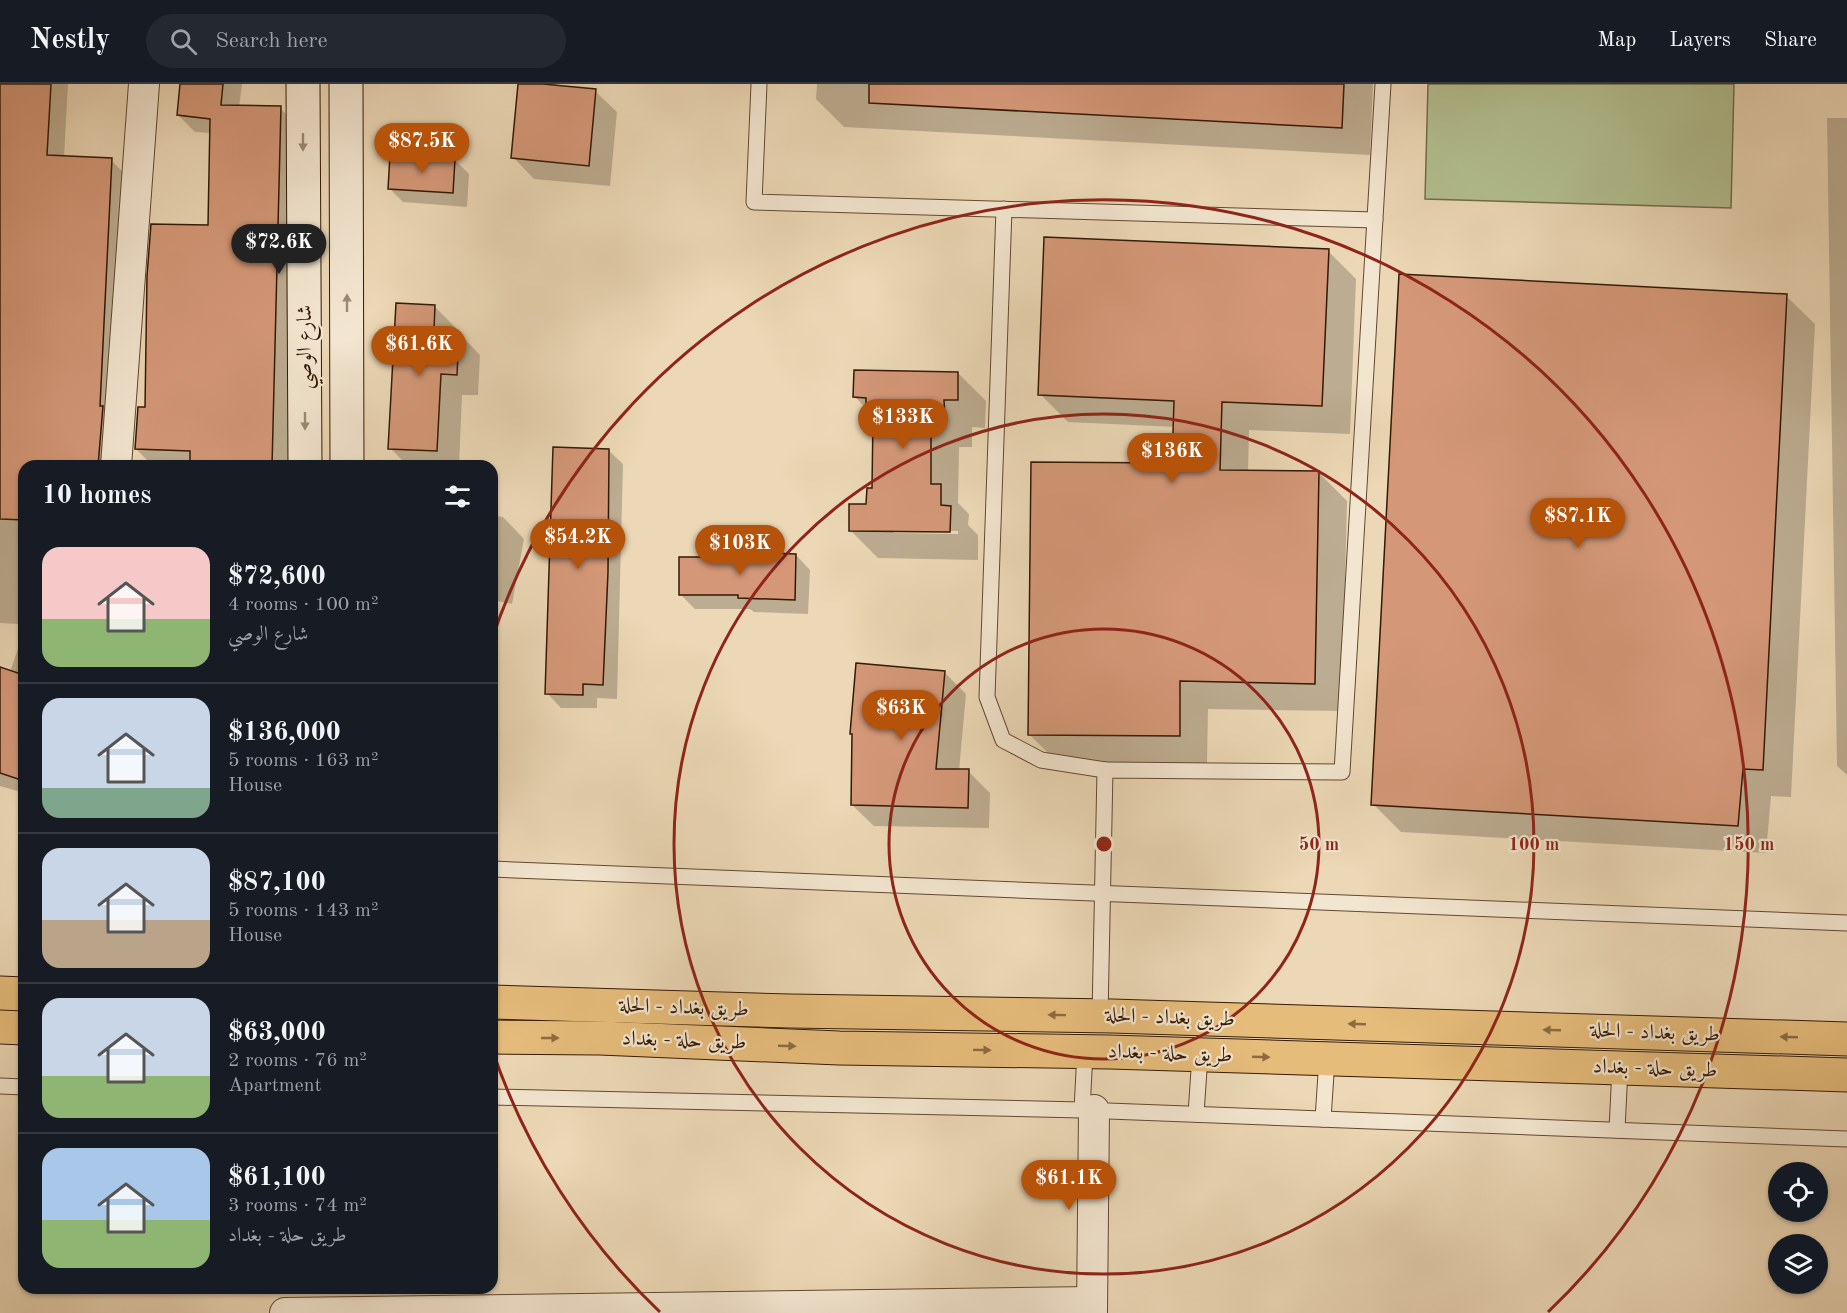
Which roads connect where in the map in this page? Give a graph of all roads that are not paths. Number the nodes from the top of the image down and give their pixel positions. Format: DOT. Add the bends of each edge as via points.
graph roads {
  1 [pos="144,84"];
  2 [pos="303,84"];
  3 [pos="346,84"];
  4 [pos="759,84"];
  5 [pos="1383,84"];
  6 [pos="1004,209"];
  7 [pos="1375,220"];
  8 [pos="116,460"];
  9 [pos="305,460"];
  10 [pos="347,460"];
  11 [pos="1105,770"];
  12 [pos="498,869"];
  13 [pos="1103,893"];
  14 [pos="1847,923"];
  15 [pos="0,993"];
  16 [pos="18,994"];
  17 [pos="498,1002"];
  18 [pos="1100,1016"];
  19 [pos="0,1027"];
  20 [pos="18,1028"];
  21 [pos="498,1037"];
  22 [pos="1847,1039"];
  23 [pos="1085,1052"];
  24 [pos="1200,1055"];
  25 [pos="1327,1059"];
  26 [pos="1620,1068"];
  27 [pos="1847,1075"];
  28 [pos="0,1086"];
  29 [pos="18,1087"];
  30 [pos="498,1097"];
  31 [pos="1088,1110"];
  32 [pos="1196,1114"];
  33 [pos="1323,1119"];
  34 [pos="1617,1130"];
  35 [pos="1847,1139"];
  36 [pos="390,1294"];
  37 [pos="1092,1308"];
  38 [pos="285,1313"];
  39 [pos="390,1313"];
  1 -- 8 [label="street"];
  2 -- 9 [label="street, شارع الوصي, one-way"];
  10 -- 3 [label="street, شارع الوصي, one-way"];
  4 -- 6 [label="lane" via="754,201"];
  5 -- 7 [label="lane"];
  6 -- 7 [label="lane"];
  6 -- 11 [label="lane" via="987,697 1003,740 1041,760"];
  7 -- 11 [label="lane" via="1342,772"];
  11 -- 13 [label="lane"];
  12 -- 13 [label="lane"];
  13 -- 14 [label="lane"];
  13 -- 18 [label="lane"];
  15 -- 16 [label="main road"];
  18 -- 17 [label="main road, طريق بغداد - الحلة, one-way"];
  22 -- 18 [label="main road, طريق بغداد - الحلة, one-way"];
  19 -- 20 [label="main road"];
  21 -- 23 [label="main road, طريق حلة - بغداد, one-way"];
  23 -- 24 [label="main road, طريق حلة - بغداد"];
  23 -- 31 [label="lane"];
  24 -- 25 [label="main road, طريق حلة - بغداد, one-way"];
  24 -- 32 [label="lane"];
  25 -- 26 [label="main road, طريق حلة - بغداد"];
  25 -- 33 [label="lane"];
  26 -- 27 [label="main road, طريق حلة - بغداد"];
  26 -- 34 [label="lane"];
  28 -- 29 [label="lane"];
  30 -- 31 [label="lane"];
  31 -- 32 [label="lane"];
  31 -- 37 [label="street"];
  32 -- 33 [label="lane"];
  33 -- 34 [label="lane"];
  34 -- 35 [label="lane"];
  36 -- 39 [label="street"];
  37 -- 39 [label="street"];
  38 -- 39 [label="street"];
}
